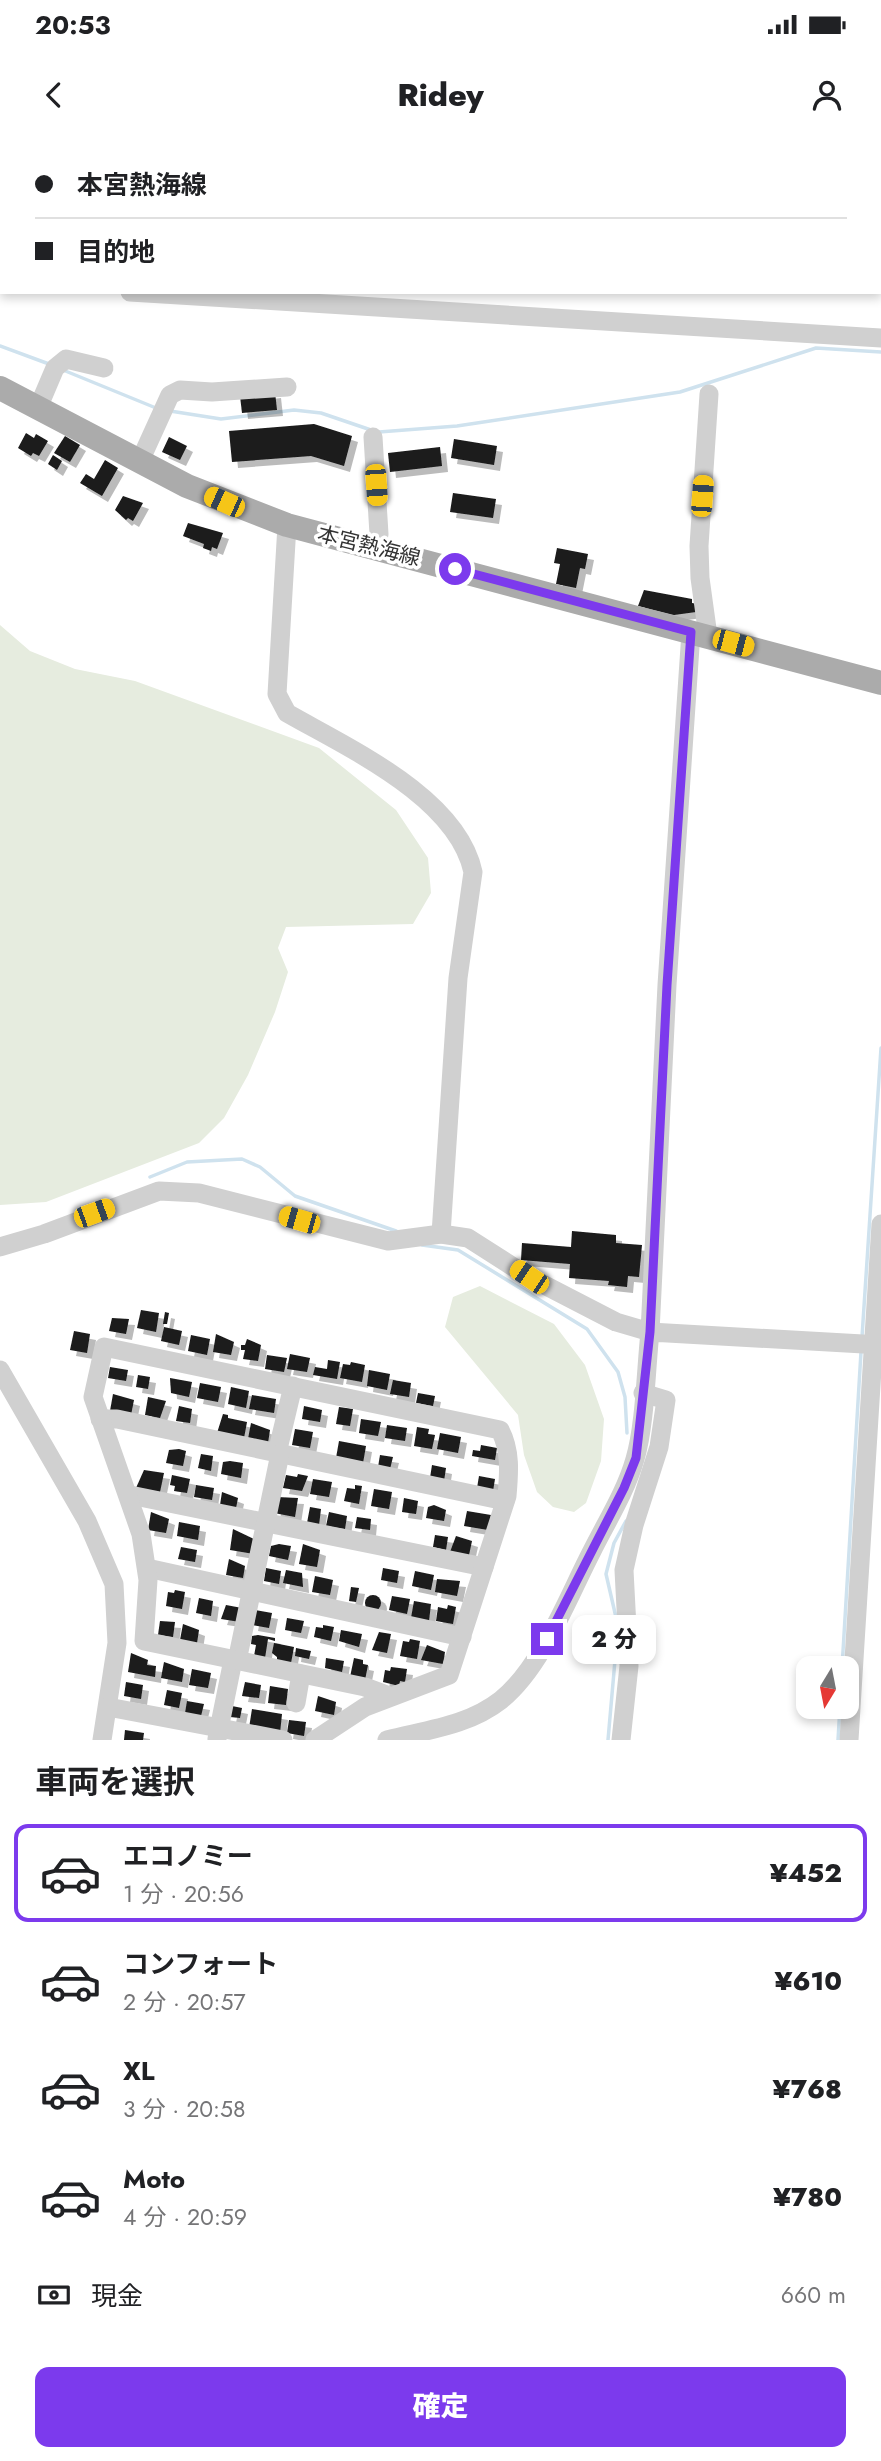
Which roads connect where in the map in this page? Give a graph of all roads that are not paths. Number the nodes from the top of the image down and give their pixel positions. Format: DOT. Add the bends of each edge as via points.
graph roads {
  1 [pos="163,294"];
  2 [pos="881,338"];
  3 [pos="104,368"];
  4 [pos="288,387"];
  5 [pos="0,388"];
  6 [pos="709,394"];
  7 [pos="38,408"];
  8 [pos="373,437"];
  9 [pos="141,461"];
  10 [pos="287,525"];
  11 [pos="376,548"];
  12 [pos="699,634"];
  13 [pos="881,683"];
  14 [pos="881,1224"];
  15 [pos="441,1234"];
  16 [pos="0,1247"];
  17 [pos="650,1332"];
  18 [pos="878,1345"];
  19 [pos="0,1370"];
  20 [pos="293,1386"];
  21 [pos="643,1394"];
  22 [pos="100,1419"];
  23 [pos="279,1454"];
  24 [pos="130,1495"];
  25 [pos="505,1501"];
  26 [pos="265,1523"];
  27 [pos="484,1567"];
  28 [pos="147,1568"];
  29 [pos="252,1591"];
  30 [pos="462,1637"];
  31 [pos="235,1660"];
  32 [pos="301,1674"];
  33 [pos="389,1696"];
  34 [pos="296,1703"];
  35 [pos="108,1707"];
  36 [pos="218,1734"];
  37 [pos="102,1740"];
  38 [pos="283,1740"];
  39 [pos="315,1740"];
  40 [pos="387,1740"];
  41 [pos="621,1740"];
  42 [pos="849,1740"];
  1 -- 2 [label="street"];
  3 -- 7 [label="street" via="66,359 57,366"];
  4 -- 9 [label="street" via="180,390 162,410"];
  5 -- 7 [label="main road, 本宮熱海線"];
  6 -- 12 [label="street" via="699,546"];
  7 -- 9 [label="main road, 本宮熱海線"];
  8 -- 11 [label="street"];
  9 -- 10 [label="main road, 本宮熱海線" via="220,500"];
  10 -- 11 [label="main road, 本宮熱海線"];
  10 -- 15 [label="street" via="280,706 418,794 454,831 471,864 472,891 458,978"];
  11 -- 12 [label="main road, 本宮熱海線"];
  12 -- 13 [label="main road, 本宮熱海線"];
  12 -- 17 [label="street" via="667,985"];
  14 -- 18 [label="street"];
  15 -- 16 [label="street" via="388,1241 199,1194 159,1191"];
  15 -- 17 [label="street" via="468,1238 529,1277 616,1322"];
  17 -- 18 [label="street"];
  17 -- 21 [label="street"];
  18 -- 42 [label="street"];
  19 -- 35 [label="street" via="87,1521 114,1584 117,1643"];
  20 -- 22 [label="street" via="104,1347 93,1397"];
  20 -- 23 [label="street"];
  20 -- 25 [label="street" via="500,1430 507,1442 510,1466"];
  21 -- 40 [label="street" via="636,1458 624,1488 526,1672 502,1699 480,1713 450,1726"];
  21 -- 41 [label="street" via="666,1400 659,1447 624,1570 629,1666"];
  22 -- 23 [label="street"];
  22 -- 24 [label="street"];
  23 -- 25 [label="street"];
  23 -- 26 [label="street"];
  24 -- 26 [label="street"];
  24 -- 28 [label="street"];
  25 -- 27 [label="street"];
  26 -- 27 [label="street"];
  26 -- 29 [label="street"];
  27 -- 30 [label="street"];
  28 -- 29 [label="street"];
  28 -- 31 [label="street" via="144,1641"];
  29 -- 30 [label="street"];
  29 -- 31 [label="street"];
  30 -- 33 [label="street" via="449,1675"];
  31 -- 32 [label="street"];
  31 -- 36 [label="street"];
  32 -- 33 [label="street"];
  32 -- 34 [label="street"];
  33 -- 39 [label="street"];
  35 -- 36 [label="street"];
  35 -- 37 [label="street"];
  36 -- 38 [label="street"];
}
